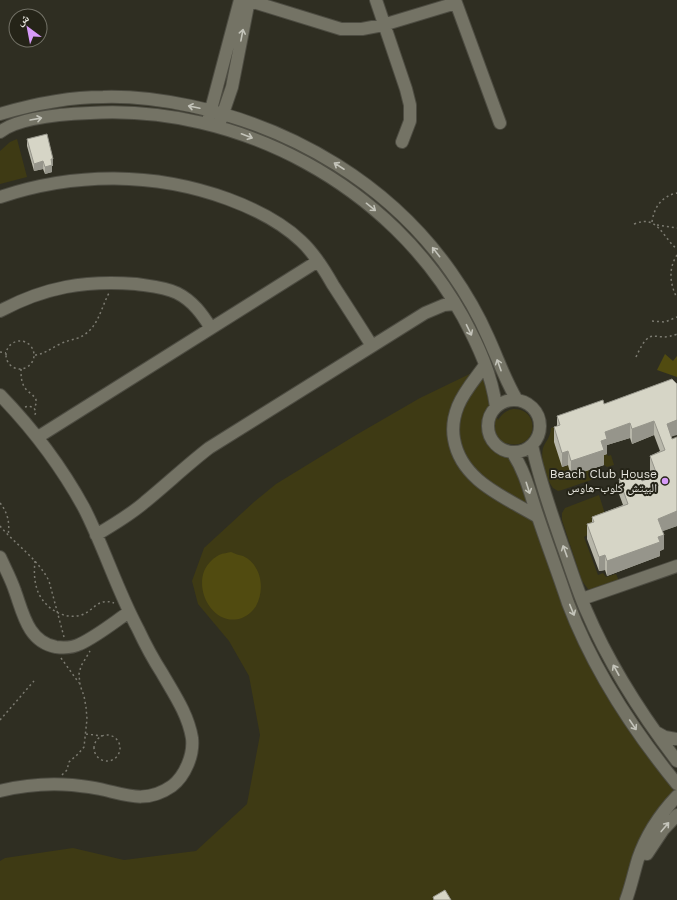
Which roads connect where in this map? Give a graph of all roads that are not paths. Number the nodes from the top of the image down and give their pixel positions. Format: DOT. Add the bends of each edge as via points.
graph roads {
  1 [pos="240,0"];
  2 [pos="248,0"];
  3 [pos="376,0"];
  4 [pos="455,1"];
  5 [pos="383,25"];
  6 [pos="223,61"];
  7 [pos="236,64"];
  8 [pos="210,110"];
  9 [pos="0,114"];
  10 [pos="222,114"];
  11 [pos="500,123"];
  12 [pos="213,125"];
  13 [pos="3,130"];
  14 [pos="402,142"];
  15 [pos="0,197"];
  16 [pos="318,261"];
  17 [pos="455,304"];
  18 [pos="0,311"];
  19 [pos="210,328"];
  20 [pos="372,346"];
  21 [pos="485,365"];
  22 [pos="0,395"];
  23 [pos="517,400"];
  24 [pos="496,407"];
  25 [pos="38,437"];
  26 [pos="532,445"];
  27 [pos="512,452"];
  28 [pos="538,517"];
  29 [pos="96,535"];
  30 [pos="0,557"];
  31 [pos="677,566"];
  32 [pos="582,599"];
  33 [pos="126,614"];
  34 [pos="656,732"];
  35 [pos="677,739"];
  36 [pos="677,761"];
  37 [pos="677,784"];
  38 [pos="0,791"];
  39 [pos="677,796"];
  40 [pos="677,815"];
  41 [pos="629,898"];
  1 -- 6 [label="street"];
  2 -- 5 [label="street" via="341,28 362,29"];
  7 -- 2 [label="street, one-way"];
  3 -- 5 [label="street"];
  4 -- 5 [label="street"];
  4 -- 11 [label="street"];
  5 -- 14 [label="street" via="410,105 410,121"];
  6 -- 7 [label="street"];
  6 -- 8 [label="street"];
  7 -- 10 [label="street" via="232,87"];
  8 -- 9 [label="street, one-way" via="139,98 104,97 34,104"];
  8 -- 10 [label="street"];
  8 -- 12 [label="street"];
  9 -- 13 [label="street"];
  10 -- 12 [label="street"];
  23 -- 10 [label="street, one-way" via="467,297 433,248 413,226 368,186 308,147 276,132"];
  13 -- 12 [label="street, one-way" via="16,123 72,114 105,112 165,116"];
  12 -- 17 [label="street, one-way" via="238,132 301,160 359,197 382,215 422,257"];
  15 -- 16 [label="street" via="42,185 98,178 134,178 183,185 260,212 302,241"];
  16 -- 19 [label="street"];
  16 -- 20 [label="street"];
  17 -- 20 [label="street" via="433,308"];
  17 -- 21 [label="street, one-way"];
  18 -- 19 [label="street" via="16,302 66,286 92,283 145,285 177,293 191,302"];
  19 -- 25 [label="street"];
  20 -- 29 [label="street" via="209,448 187,464 145,503"];
  21 -- 24 [label="street" via="493,387"];
  21 -- 28 [label="street" via="457,407 453,433 455,446 460,459 476,480"];
  22 -- 25 [label="street"];
  23 -- 24 [label="street" via="502,402"];
  23 -- 26 [label="street" via="530,404 538,414 540,434"];
  24 -- 27 [label="street" via="489,418 488,432 494,444"];
  25 -- 29 [label="street" via="70,484"];
  26 -- 27 [label="street" via="519,452"];
  32 -- 26 [label="street, one-way" via="544,491"];
  27 -- 28 [label="street, one-way" via="521,468"];
  28 -- 37 [label="street, one-way" via="569,604 593,657 627,716"];
  29 -- 33 [label="street"];
  30 -- 33 [label="street" via="26,623 44,643 72,647"];
  31 -- 32 [label="street"];
  34 -- 32 [label="street, one-way" via="614,667"];
  33 -- 38 [label="street" via="180,703 188,724 192,740 190,757 184,772 173,785 159,794 142,798 62,784 16,787"];
  34 -- 35 [label="street"];
  34 -- 36 [label="street"];
  39 -- 41 [label="street" via="646,839 638,858"];
  41 -- 40 [label="street, one-way" via="648,853 662,830"];
}
